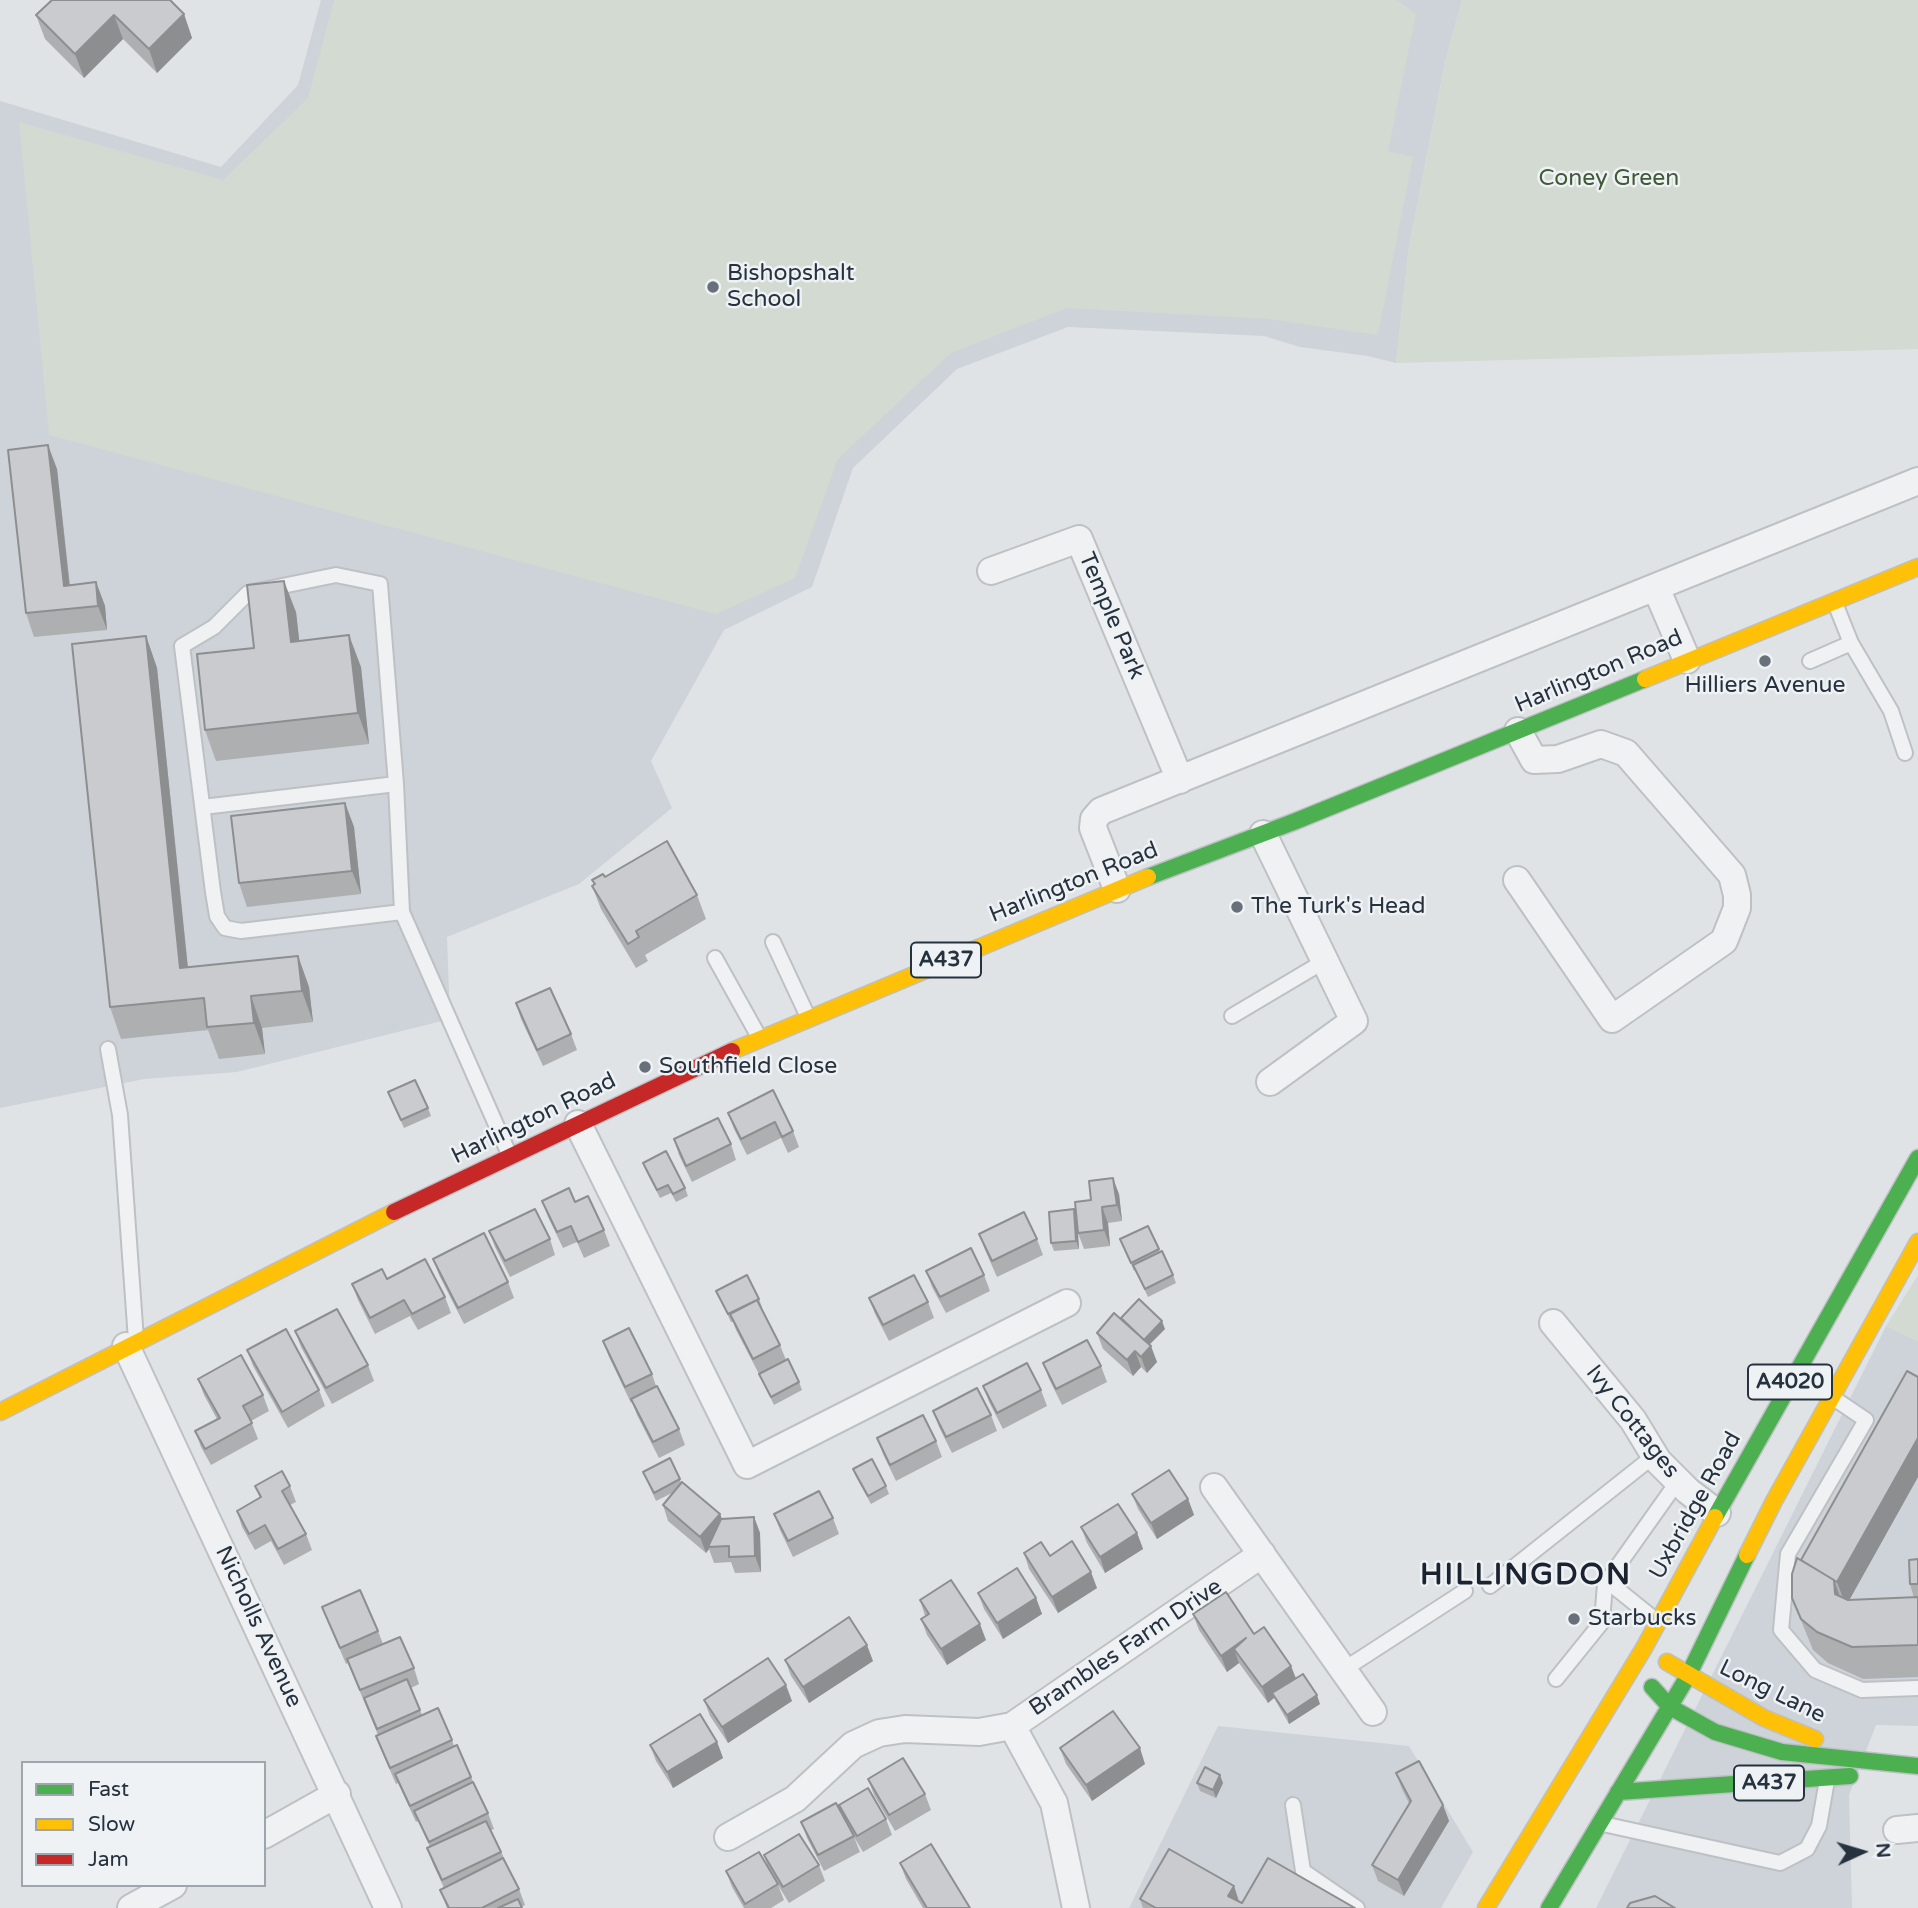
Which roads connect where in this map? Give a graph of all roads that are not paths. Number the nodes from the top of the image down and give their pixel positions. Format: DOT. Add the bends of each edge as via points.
graph roads {
  1 [pos="1918,481"];
  2 [pos="1918,567"];
  3 [pos="991,571"];
  4 [pos="1657,587"];
  5 [pos="1834,602"];
  6 [pos="1852,643"];
  7 [pos="1687,660"];
  8 [pos="1810,661"];
  9 [pos="1518,731"];
  10 [pos="1905,753"];
  11 [pos="1180,780"];
  12 [pos="396,784"];
  13 [pos="203,807"];
  14 [pos="1263,834"];
  15 [pos="1517,880"];
  16 [pos="1117,889"];
  17 [pos="402,912"];
  18 [pos="773,942"];
  19 [pos="715,958"];
  20 [pos="1323,962"];
  21 [pos="1231,1016"];
  22 [pos="809,1018"];
  23 [pos="760,1038"];
  24 [pos="108,1049"];
  25 [pos="1270,1082"];
  26 [pos="578,1124"];
  27 [pos="510,1156"];
  28 [pos="1918,1158"];
  29 [pos="1918,1242"];
  30 [pos="1067,1303"];
  31 [pos="1553,1323"];
  32 [pos="131,1344"];
  33 [pos="1832,1397"];
  34 [pos="0,1412"];
  35 [pos="1655,1455"];
  36 [pos="1678,1481"];
  37 [pos="1214,1487"];
  38 [pos="1717,1513"];
  39 [pos="1262,1554"];
  40 [pos="1607,1581"];
  41 [pos="1490,1586"];
  42 [pos="1465,1591"];
  43 [pos="1658,1623"];
  44 [pos="1644,1648"];
  45 [pos="1633,1668"];
  46 [pos="1343,1670"];
  47 [pos="1688,1676"];
  48 [pos="1556,1679"];
  49 [pos="1918,1688"];
  50 [pos="1670,1707"];
  51 [pos="1373,1712"];
  52 [pos="1012,1726"];
  53 [pos="1887,1762"];
  54 [pos="1918,1766"];
  55 [pos="1828,1779"];
  56 [pos="1618,1792"];
  57 [pos="337,1794"];
  58 [pos="1293,1805"];
  59 [pos="1601,1824"];
  60 [pos="266,1834"];
  61 [pos="728,1837"];
  62 [pos="169,1887"];
  63 [pos="131,1908"];
  64 [pos="388,1908"];
  65 [pos="1076,1908"];
  66 [pos="1357,1908"];
  67 [pos="1486,1908"];
  68 [pos="1549,1908"];
  1 -- 4 [label="street"];
  2 -- 5 [label="main road, Harlington Road / A437"];
  3 -- 11 [label="street, Temple Park" via="1079,539"];
  4 -- 7 [label="street"];
  4 -- 11 [label="street"];
  5 -- 6 [label="lane"];
  5 -- 7 [label="main road, Harlington Road / A437"];
  6 -- 8 [label="lane"];
  6 -- 10 [label="lane" via="1891,711"];
  7 -- 9 [label="main road, Harlington Road / A437"];
  9 -- 14 [label="main road, Harlington Road / A437"];
  9 -- 15 [label="street" via="1534,760 1558,759 1601,744 1626,753 1732,875 1737,908 1724,941 1612,1019"];
  11 -- 16 [label="street" via="1101,811 1094,819 1093,828"];
  12 -- 13 [label="lane"];
  12 -- 13 [label="lane" via="380,584 336,575 248,593 214,627 182,646"];
  12 -- 17 [label="lane"];
  13 -- 17 [label="lane" via="217,916 225,928 241,931"];
  14 -- 16 [label="main road, Harlington Road / A437"];
  14 -- 20 [label="street"];
  16 -- 22 [label="main road, Harlington Road / A437"];
  17 -- 27 [label="lane"];
  18 -- 22 [label="lane"];
  19 -- 23 [label="lane"];
  20 -- 21 [label="lane"];
  20 -- 25 [label="street" via="1354,1021"];
  22 -- 23 [label="main road, Harlington Road / A437"];
  23 -- 26 [label="main road, Harlington Road / A437"];
  24 -- 32 [label="lane" via="120,1115"];
  26 -- 27 [label="main road, Harlington Road / A437"];
  26 -- 30 [label="street" via="747,1465"];
  27 -- 32 [label="main road, Harlington Road / A437"];
  28 -- 38 [label="main road, Uxbridge Road / A4020"];
  29 -- 33 [label="main road, A4020"];
  31 -- 35 [label="street, Ivy Cottages" via="1633,1420"];
  32 -- 34 [label="main road, Harlington Road / A437"];
  32 -- 57 [label="street, Nicholls Avenue"];
  33 -- 47 [label="main road, A4020"];
  33 -- 49 [label="lane" via="1866,1420 1788,1554 1781,1630 1815,1671 1861,1690"];
  35 -- 36 [label="street, Ivy Cottages"];
  35 -- 41 [label="lane"];
  36 -- 38 [label="street, Ivy Cottages"];
  36 -- 40 [label="lane"];
  37 -- 39 [label="street"];
  38 -- 43 [label="main road, Uxbridge Road / A4020"];
  39 -- 46 [label="street"];
  39 -- 52 [label="street, Brambles Farm Drive"];
  40 -- 43 [label="lane"];
  40 -- 48 [label="lane" via="1602,1622"];
  42 -- 46 [label="lane"];
  43 -- 44 [label="main road, Uxbridge Road / A4020"];
  44 -- 45 [label="main road, Uxbridge Road / A4020"];
  44 -- 47 [label="main road, Long Lane / A437"];
  45 -- 50 [label="main road, Long Lane / A437"];
  45 -- 67 [label="main road, Uxbridge Road / A4020"];
  46 -- 51 [label="street"];
  47 -- 50 [label="main road, A4020"];
  47 -- 53 [label="main road, Long Lane / A437" via="1764,1718"];
  50 -- 53 [label="main road, Long Lane / A437" via="1716,1732 1782,1752"];
  50 -- 56 [label="main road, A4020"];
  52 -- 61 [label="street" via="979,1732 905,1729 879,1733 853,1745 795,1799"];
  52 -- 65 [label="street, Brambles Farm Drive" via="1054,1804"];
  53 -- 54 [label="main road, Long Lane / A437"];
  54 -- 55 [label="main road, Long Lane / A437"];
  55 -- 56 [label="main road, Long Lane / A437"];
  55 -- 59 [label="lane" via="1819,1826 1807,1849 1780,1863"];
  56 -- 59 [label="main road, A4020"];
  57 -- 60 [label="street"];
  57 -- 64 [label="street, Nicholls Avenue"];
  58 -- 66 [label="lane" via="1303,1871"];
  59 -- 68 [label="main road, A4020"];
  62 -- 63 [label="street"];
}
